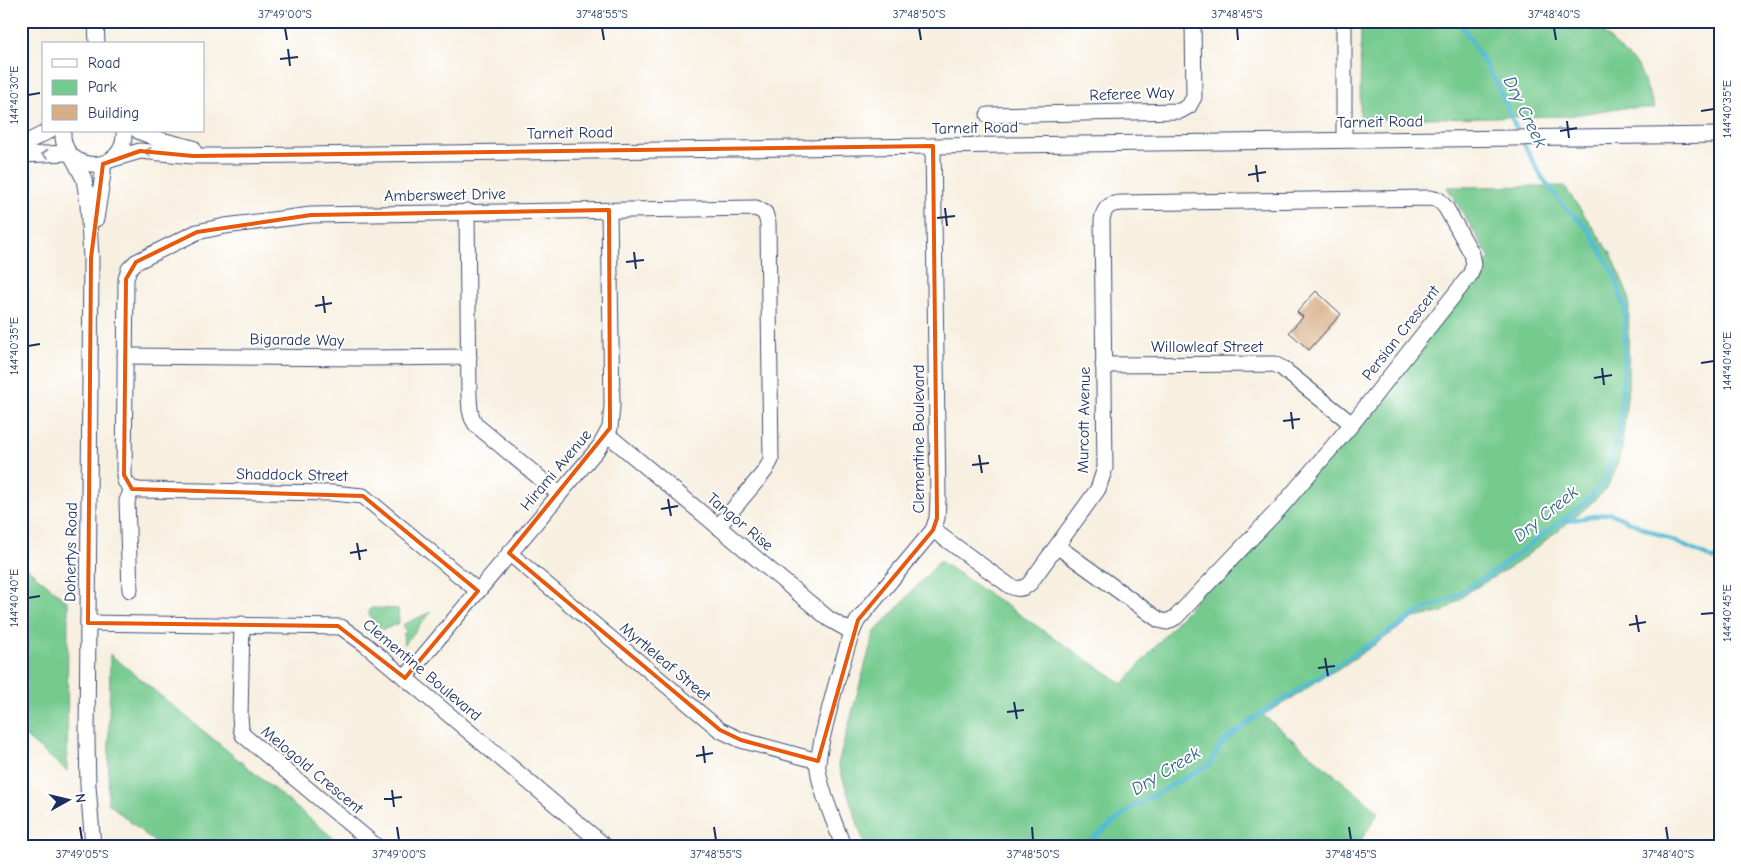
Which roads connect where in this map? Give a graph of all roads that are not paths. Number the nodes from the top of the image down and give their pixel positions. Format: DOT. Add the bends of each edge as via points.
graph roads {
  1 [pos="1193,21"];
  2 [pos="1344,21"];
  3 [pos="988,115"];
  4 [pos="47,132"];
  5 [pos="63,132"];
  6 [pos="124,132"];
  7 [pos="140,132"];
  8 [pos="1720,134"];
  9 [pos="1344,140"];
  10 [pos="21,145"];
  11 [pos="933,146"];
  12 [pos="21,155"];
  13 [pos="71,156"];
  14 [pos="231,156"];
  15 [pos="108,162"];
  16 [pos="1106,208"];
  17 [pos="609,210"];
  18 [pos="467,211"];
  19 [pos="92,258"];
  20 [pos="125,356"];
  21 [pos="469,357"];
  22 [pos="1103,365"];
  23 [pos="1352,424"];
  24 [pos="608,435"];
  25 [pos="132,489"];
  26 [pos="559,494"];
  27 [pos="718,527"];
  28 [pos="932,530"];
  29 [pos="1057,546"];
  30 [pos="509,553"];
  31 [pos="130,590"];
  32 [pos="478,591"];
  33 [pos="88,623"];
  34 [pos="242,624"];
  35 [pos="852,632"];
  36 [pos="405,678"];
  37 [pos="818,761"];
  38 [pos="93,846"];
  39 [pos="376,846"];
  40 [pos="605,846"];
  41 [pos="843,846"];
  1 -- 3 [label="street, Referee Way" via="1194,97 1189,106 1180,111"];
  2 -- 9 [label="street"];
  4 -- 10 [label="street"];
  5 -- 13 [label="street, Dohertys Road"];
  6 -- 15 [label="street" via="120,152"];
  7 -- 14 [label="street, Tarneit Road" via="160,140"];
  8 -- 9 [label="street, Tarneit Road"];
  9 -- 11 [label="street, Tarneit Road"];
  11 -- 14 [label="street, Tarneit Road"];
  11 -- 28 [label="street, Clementine Boulevard" via="938,498 937,518"];
  13 -- 12 [label="street, one-way"];
  13 -- 15 [label="street" via="93,165"];
  13 -- 19 [label="street, Dohertys Road" via="84,179"];
  14 -- 15 [label="street, Tarneit Road, one-way" via="140,151"];
  15 -- 19 [label="street, Dohertys Road"];
  16 -- 22 [label="street, Murcott Avenue" via="1102,220"];
  16 -- 23 [label="street, Persian Crescent" via="1117,203 1439,200 1472,254 1474,264 1470,274"];
  17 -- 18 [label="street, Ambersweet Drive"];
  17 -- 24 [label="street, Hirami Avenue" via="612,405"];
  17 -- 27 [label="street, Ambersweet Drive" via="753,208 766,216 771,460"];
  18 -- 20 [label="street, Ambersweet Drive" via="311,215 197,232 136,262 130,269 126,279"];
  18 -- 21 [label="street"];
  19 -- 33 [label="street, Dohertys Road"];
  20 -- 21 [label="street, Bigarade Way"];
  20 -- 25 [label="street, Ambersweet Drive" via="124,475"];
  21 -- 26 [label="street" via="470,403 476,425"];
  22 -- 23 [label="street, Willowleaf Street" via="1274,364"];
  22 -- 29 [label="street, Murcott Avenue" via="1105,468 1098,489"];
  23 -- 29 [label="street, Persian Crescent" via="1280,508 1171,621 1159,620"];
  24 -- 26 [label="street, Hirami Avenue"];
  24 -- 27 [label="street, Tangor Rise"];
  25 -- 31 [label="street, Ambersweet Drive" via="127,501"];
  25 -- 32 [label="street, Shaddock Street" via="363,496"];
  26 -- 30 [label="street, Hirami Avenue"];
  27 -- 35 [label="street, Tangor Rise" via="829,619"];
  28 -- 29 [label="street, Murcott Avenue" via="1015,588 1026,587"];
  28 -- 35 [label="street, Clementine Boulevard" via="858,620"];
  30 -- 32 [label="street, Hirami Avenue"];
  30 -- 37 [label="street, Myrtleleaf Street" via="720,730 741,740"];
  32 -- 36 [label="street, Hirami Avenue"];
  33 -- 34 [label="street, Clementine Boulevard"];
  33 -- 38 [label="street, Dohertys Road" via="87,764"];
  34 -- 36 [label="street, Clementine Boulevard" via="341,627"];
  34 -- 39 [label="street, Melogold Crescent" via="240,716 243,735"];
  35 -- 37 [label="street, Clementine Boulevard"];
  36 -- 40 [label="street, Clementine Boulevard"];
  37 -- 41 [label="street, Clementine Boulevard" via="822,787"];
}
